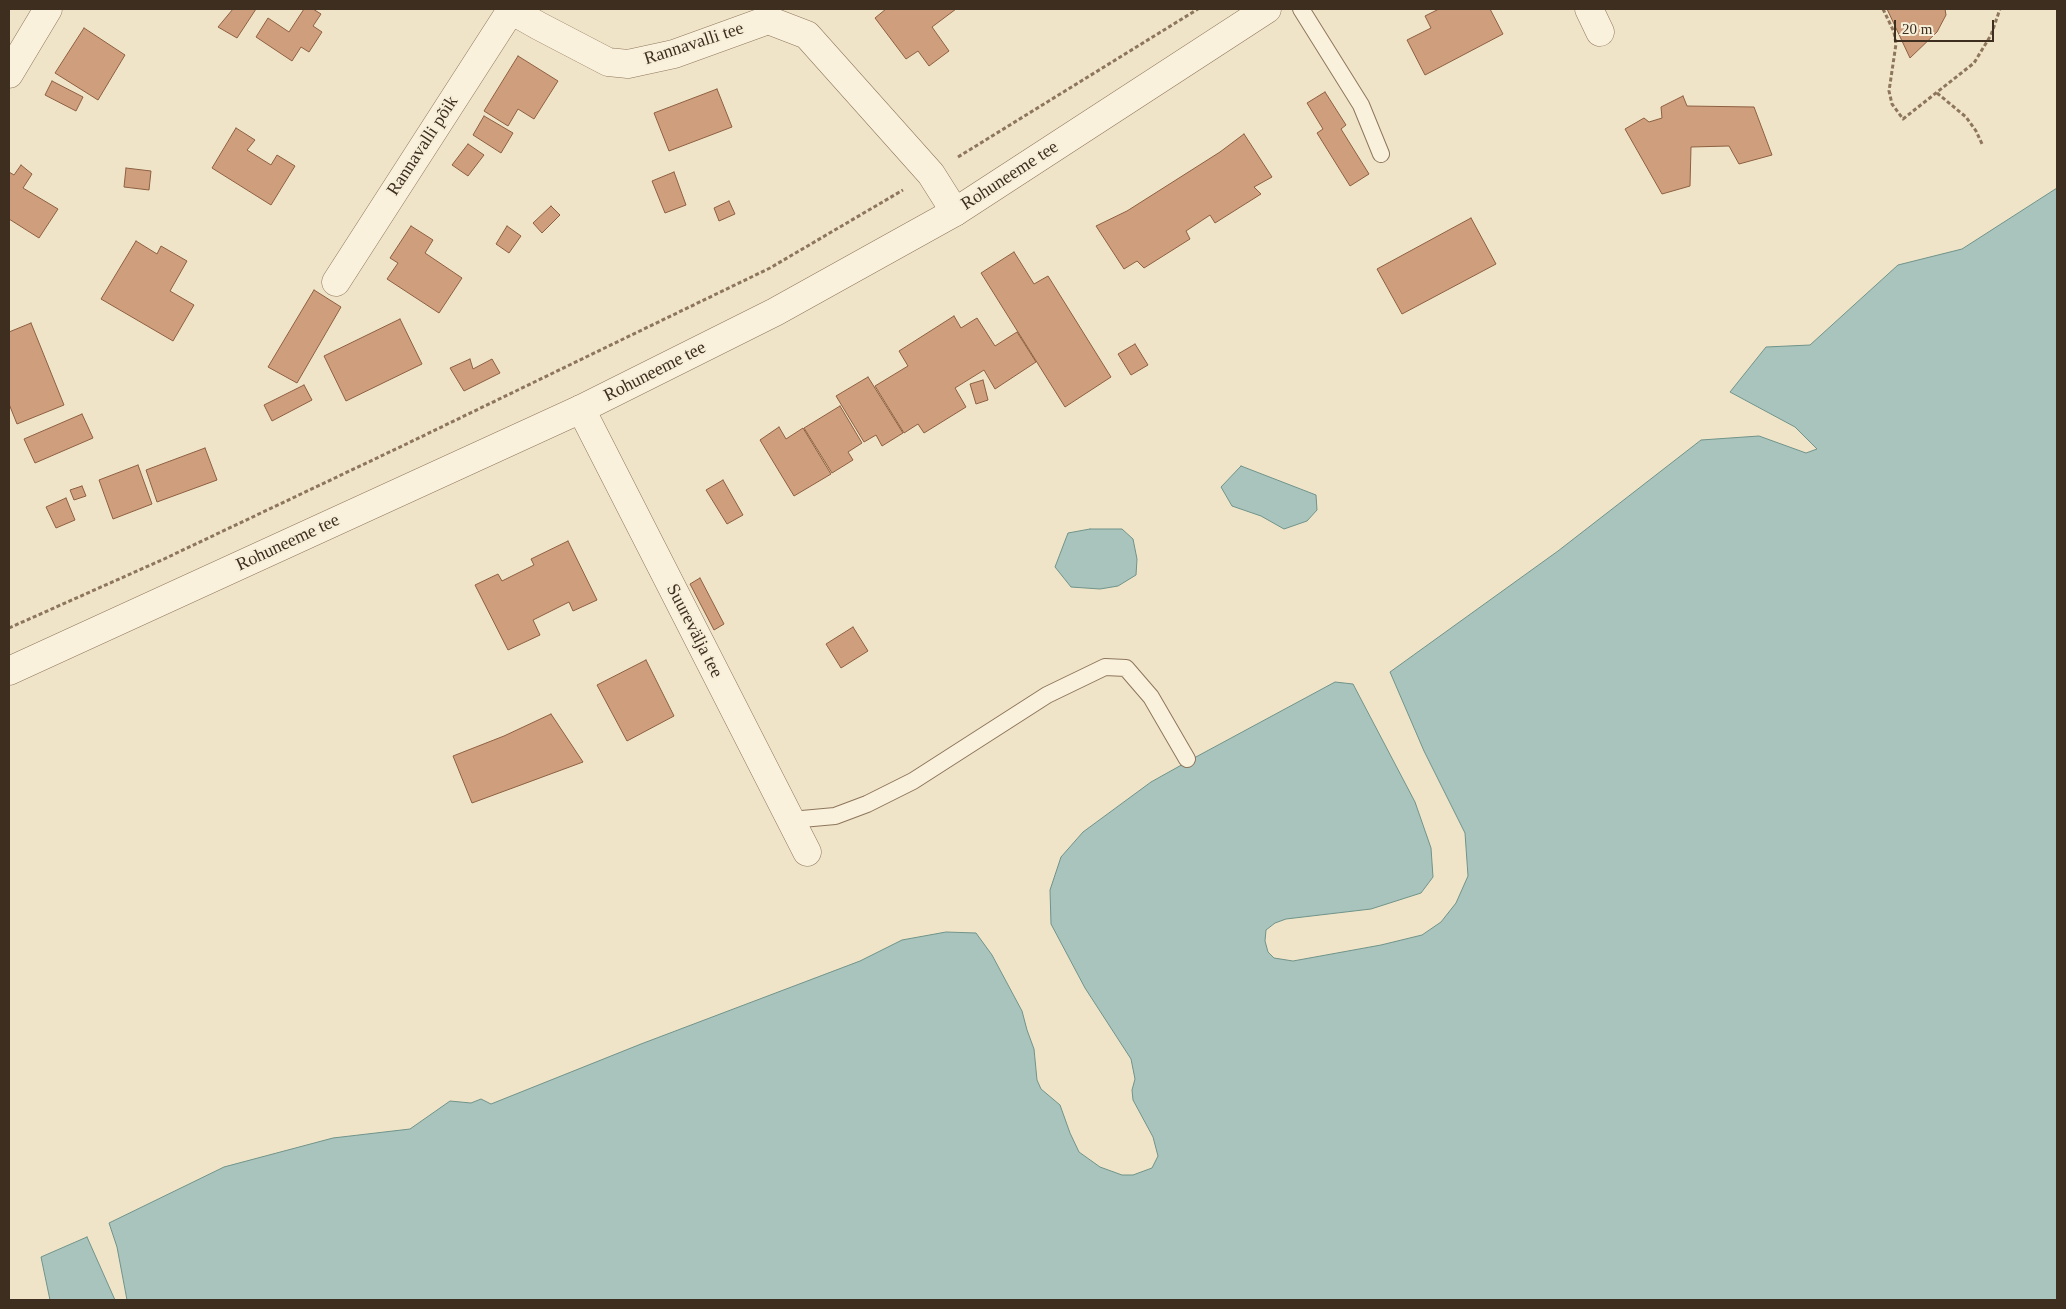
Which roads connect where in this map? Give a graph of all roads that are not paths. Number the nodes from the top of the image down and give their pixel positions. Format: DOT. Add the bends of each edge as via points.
graph roads {
  1 [pos="48,9"];
  2 [pos="510,9"];
  3 [pos="1268,9"];
  4 [pos="1301,9"];
  5 [pos="806,22"];
  6 [pos="9,74"];
  7 [pos="1381,154"];
  8 [pos="955,212"];
  9 [pos="336,282"];
  10 [pos="581,409"];
  11 [pos="9,671"];
  12 [pos="1186,759"];
  13 [pos="791,820"];
  14 [pos="807,852"];
  1 -- 6 [label="street"];
  2 -- 5 [label="street, Rannavalli tee" via="608,62 628,64 674,54 768,20"];
  2 -- 9 [label="street, Rannavalli põik"];
  3 -- 8 [label="street, Rohuneeme tee"];
  4 -- 7 [label="lane" via="1361,105"];
  5 -- 8 [label="street, Rannavalli tee" via="932,174"];
  8 -- 10 [label="street, Rohuneeme tee" via="775,312"];
  10 -- 11 [label="street, Rohuneeme tee"];
  10 -- 13 [label="street, Suurevälja tee"];
  12 -- 13 [label="lane" via="1151,697 1126,668 1105,667 1047,695 913,781 867,804 835,816"];
  13 -- 14 [label="street, Suurevälja tee"];
}
